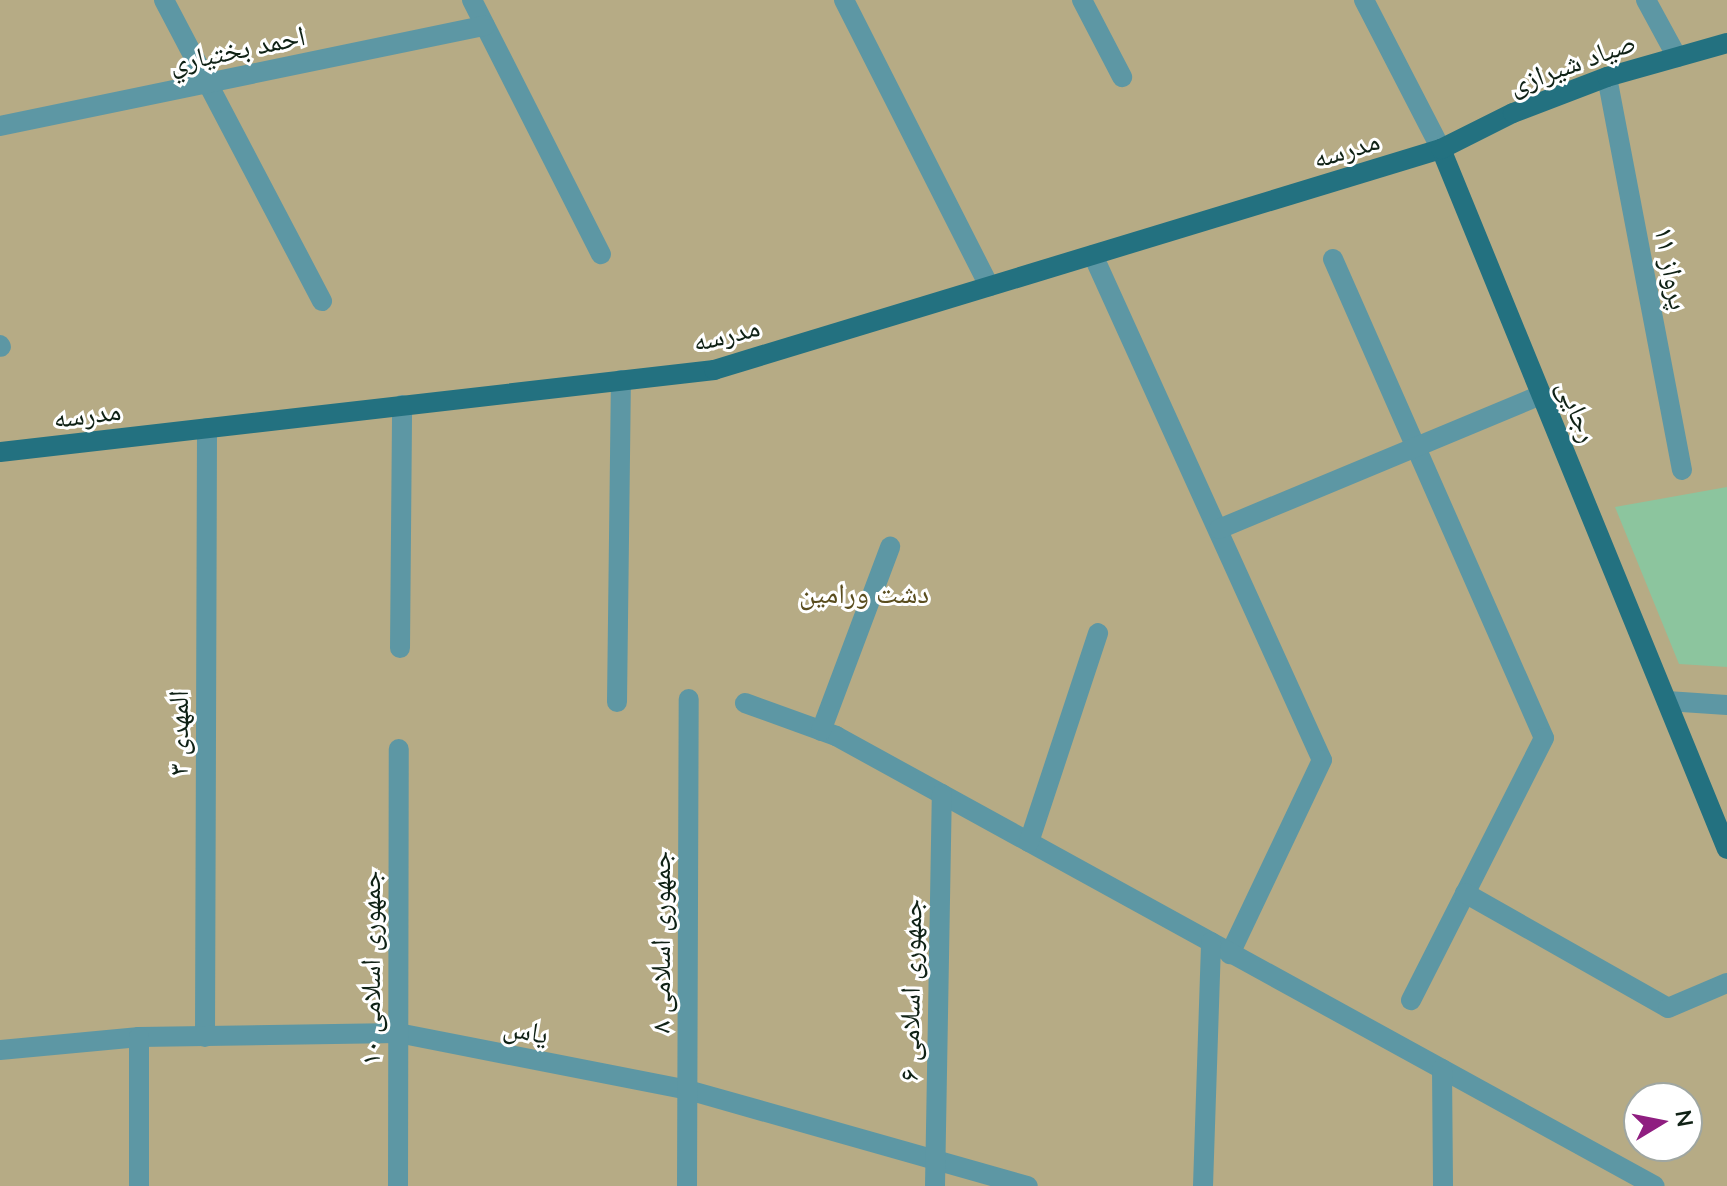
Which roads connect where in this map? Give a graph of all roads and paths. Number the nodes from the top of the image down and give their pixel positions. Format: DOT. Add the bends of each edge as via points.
graph roads {
  1 [pos="164,0"];
  2 [pos="472,0"];
  3 [pos="844,0"];
  4 [pos="1082,0"];
  5 [pos="1364,0"];
  6 [pos="1646,0"];
  7 [pos="485,26"];
  8 [pos="1727,43"];
  9 [pos="1677,57"];
  10 [pos="1122,77"];
  11 [pos="1607,77"];
  12 [pos="208,83"];
  13 [pos="0,126"];
  14 [pos="1441,149"];
  15 [pos="601,254"];
  16 [pos="1093,255"];
  17 [pos="1333,259"];
  18 [pos="989,286"];
  19 [pos="322,301"];
  20 [pos="621,380"];
  21 [pos="1541,395"];
  22 [pos="402,405"];
  23 [pos="207,428"];
  24 [pos="1416,449"];
  25 [pos="0,452"];
  26 [pos="1682,470"];
  27 [pos="1219,529"];
  28 [pos="890,547"];
  29 [pos="1098,633"];
  30 [pos="400,648"];
  31 [pos="689,699"];
  32 [pos="1667,701"];
  33 [pos="617,702"];
  34 [pos="745,703"];
  35 [pos="1727,705"];
  36 [pos="821,731"];
  37 [pos="399,749"];
  38 [pos="942,794"];
  39 [pos="1029,842"];
  40 [pos="1727,849"];
  41 [pos="1465,893"];
  42 [pos="1211,942"];
  43 [pos="1230,954"];
  44 [pos="1727,983"];
  45 [pos="1411,1000"];
  46 [pos="398,1033"];
  47 [pos="139,1037"];
  48 [pos="205,1037"];
  49 [pos="0,1050"];
  50 [pos="1442,1069"];
  51 [pos="688,1090"];
  52 [pos="935,1158"];
  53 [pos="139,1186"];
  54 [pos="398,1186"];
  55 [pos="687,1186"];
  56 [pos="935,1186"];
  57 [pos="1028,1186"];
  58 [pos="1203,1186"];
  59 [pos="1443,1186"];
  60 [pos="1655,1186"];
  1 -- 12 [label="street"];
  2 -- 7 [label="street"];
  3 -- 18 [label="street"];
  4 -- 10 [label="street"];
  5 -- 14 [label="street, رجایی"];
  6 -- 9 [label="street"];
  7 -- 12 [label="street, احمد بختياري"];
  7 -- 15 [label="street"];
  8 -- 9 [label="street, صیاد شیرازی"];
  9 -- 11 [label="street, صیاد شیرازی"];
  11 -- 14 [label="street, صیاد شیرازی" via="1513,113"];
  11 -- 26 [label="street, پرواز ۱۱"];
  12 -- 13 [label="street, احمد بختياري"];
  12 -- 19 [label="street"];
  14 -- 16 [label="street, مدرسه"];
  14 -- 21 [label="street, رجایی"];
  16 -- 18 [label="street, مدرسه"];
  16 -- 27 [label="street"];
  17 -- 24 [label="street"];
  18 -- 20 [label="street, مدرسه" via="714,370"];
  20 -- 22 [label="street, مدرسه"];
  20 -- 33 [label="street"];
  21 -- 24 [label="street"];
  21 -- 32 [label="street, رجایی"];
  22 -- 23 [label="street, مدرسه"];
  22 -- 30 [label="street"];
  23 -- 25 [label="street, مدرسه"];
  23 -- 48 [label="street, المهدی ۳"];
  24 -- 27 [label="street"];
  24 -- 41 [label="street" via="1544,738"];
  27 -- 43 [label="street" via="1322,760"];
  28 -- 36 [label="street"];
  29 -- 39 [label="street"];
  31 -- 51 [label="street, جمهوری اسلامی ۸"];
  32 -- 35 [label="street"];
  32 -- 40 [label="street, رجایی"];
  34 -- 36 [label="street"];
  36 -- 38 [label="street"];
  37 -- 46 [label="street, جمهوری اسلامی ۱۰"];
  38 -- 39 [label="street"];
  38 -- 52 [label="street, جمهوری اسلامی ۶"];
  39 -- 42 [label="street"];
  41 -- 44 [label="street" via="1668,1008"];
  41 -- 45 [label="street"];
  42 -- 43 [label="street"];
  42 -- 58 [label="street"];
  43 -- 50 [label="street"];
  46 -- 48 [label="street, یاس"];
  46 -- 51 [label="street, یاس"];
  46 -- 54 [label="street, جمهوری اسلامی ۱۰"];
  47 -- 48 [label="street, یاس"];
  47 -- 49 [label="street, یاس"];
  47 -- 53 [label="street"];
  50 -- 59 [label="street"];
  50 -- 60 [label="street"];
  51 -- 52 [label="street, یاس"];
  51 -- 55 [label="street, جمهوری اسلامی ۸"];
  52 -- 56 [label="street, جمهوری اسلامی ۶"];
  52 -- 57 [label="street, یاس"];
}
